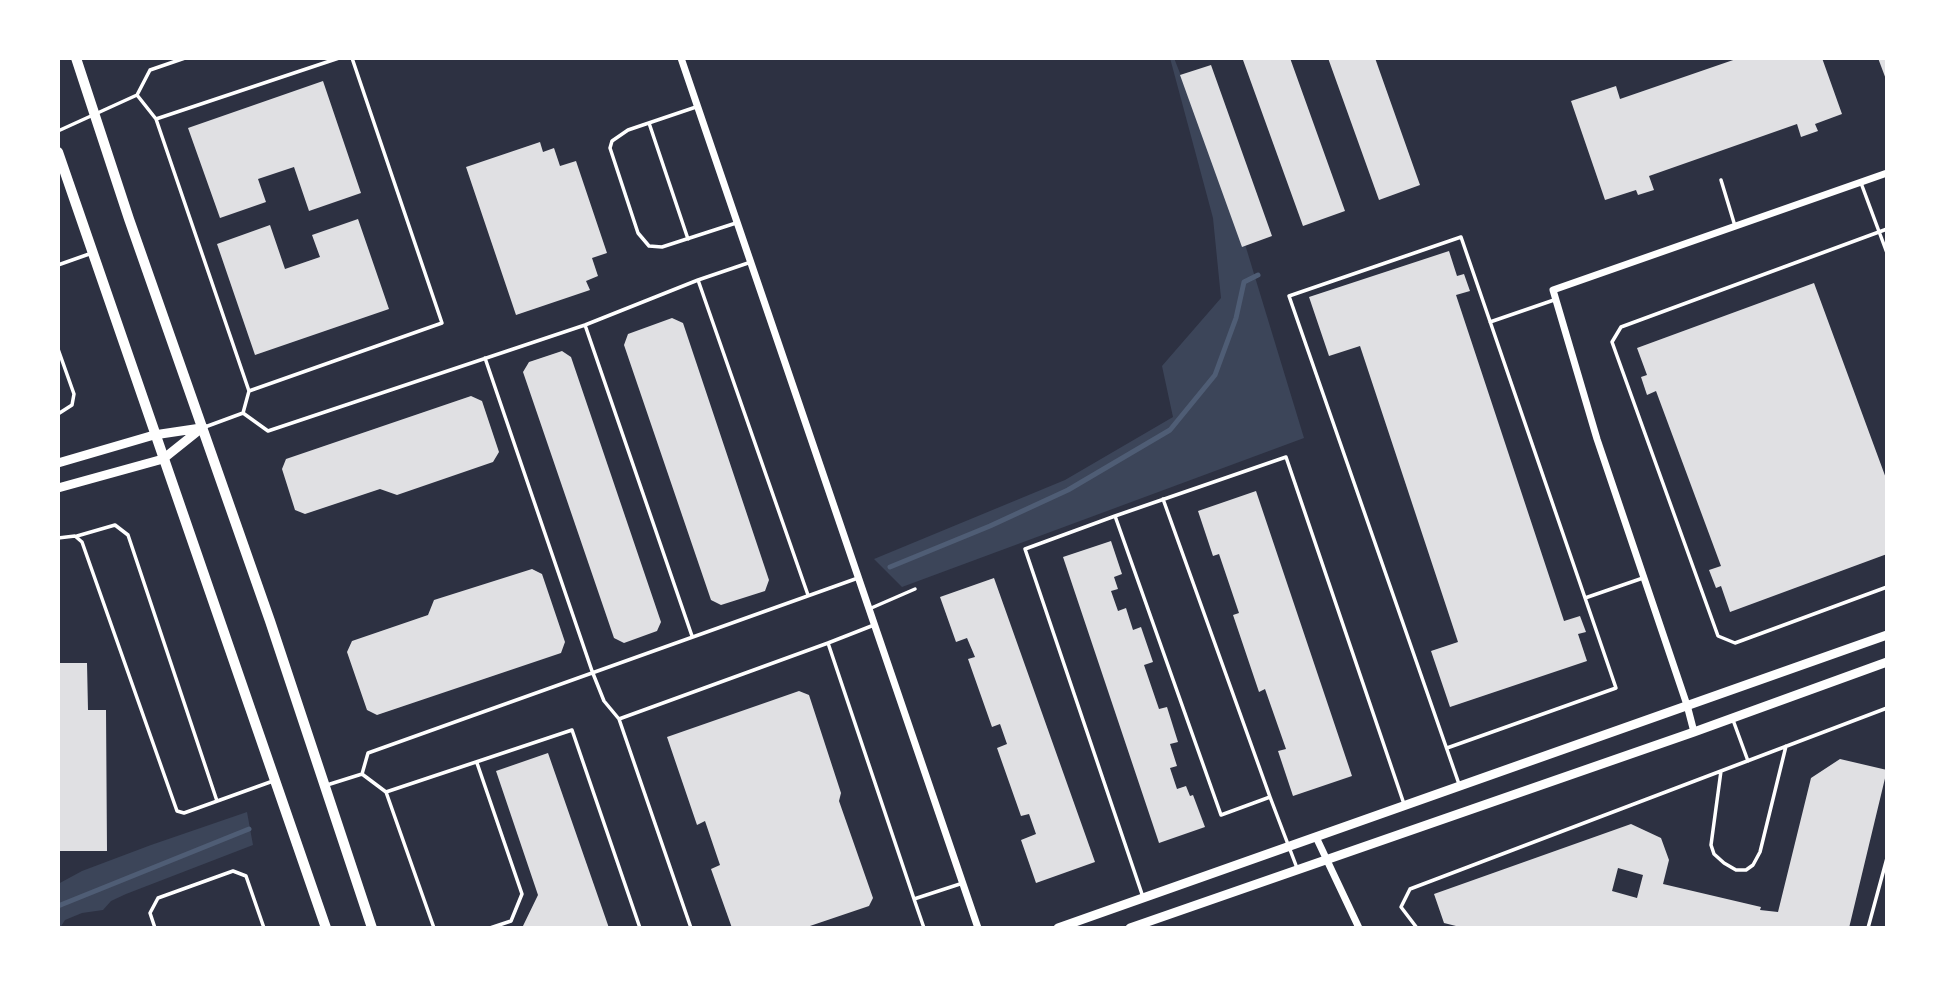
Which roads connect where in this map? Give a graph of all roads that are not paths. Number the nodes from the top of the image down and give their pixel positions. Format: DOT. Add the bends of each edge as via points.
graph roads {
  1 [pos="76,58"];
  2 [pos="185,58"];
  3 [pos="339,58"];
  4 [pos="352,58"];
  5 [pos="681,58"];
  6 [pos="137,95"];
  7 [pos="698,106"];
  8 [pos="95,114"];
  9 [pos="156,120"];
  10 [pos="649,123"];
  11 [pos="58,131"];
  12 [pos="58,152"];
  13 [pos="1887,173"];
  14 [pos="1721,180"];
  15 [pos="1861,182"];
  16 [pos="737,222"];
  17 [pos="1735,226"];
  18 [pos="1887,229"];
  19 [pos="1879,232"];
  20 [pos="688,239"];
  21 [pos="92,253"];
  22 [pos="1887,253"];
  23 [pos="751,262"];
  24 [pos="58,265"];
  25 [pos="698,280"];
  26 [pos="1556,299"];
  27 [pos="1490,321"];
  28 [pos="585,325"];
  29 [pos="58,349"];
  30 [pos="485,358"];
  31 [pos="249,391"];
  32 [pos="243,413"];
  33 [pos="58,414"];
  34 [pos="202,427"];
  35 [pos="154,435"];
  36 [pos="163,459"];
  37 [pos="58,463"];
  38 [pos="58,488"];
  39 [pos="1163,499"];
  40 [pos="1115,516"];
  41 [pos="75,536"];
  42 [pos="58,538"];
  43 [pos="858,578"];
  44 [pos="1644,578"];
  45 [pos="1887,587"];
  46 [pos="915,589"];
  47 [pos="808,595"];
  48 [pos="1585,598"];
  49 [pos="869,609"];
  50 [pos="874,625"];
  51 [pos="1887,635"];
  52 [pos="692,636"];
  53 [pos="828,643"];
  54 [pos="1887,662"];
  55 [pos="592,671"];
  56 [pos="1687,705"];
  57 [pos="1887,708"];
  58 [pos="1732,718"];
  59 [pos="619,719"];
  60 [pos="1694,732"];
  61 [pos="1786,746"];
  62 [pos="1447,748"];
  63 [pos="1748,761"];
  64 [pos="477,762"];
  65 [pos="1721,771"];
  66 [pos="362,774"];
  67 [pos="275,780"];
  68 [pos="325,786"];
  69 [pos="1460,786"];
  70 [pos="386,792"];
  71 [pos="1270,797"];
  72 [pos="217,801"];
  73 [pos="1404,806"];
  74 [pos="1316,837"];
  75 [pos="1289,846"];
  76 [pos="1887,858"];
  77 [pos="1325,860"];
  78 [pos="1298,870"];
  79 [pos="963,883"];
  80 [pos="1143,898"];
  81 [pos="914,899"];
  82 [pos="155,928"];
  83 [pos="264,928"];
  84 [pos="326,928"];
  85 [pos="372,928"];
  86 [pos="434,928"];
  87 [pos="490,928"];
  88 [pos="640,928"];
  89 [pos="691,928"];
  90 [pos="924,928"];
  91 [pos="978,928"];
  92 [pos="1058,928"];
  93 [pos="1129,928"];
  94 [pos="1359,928"];
  95 [pos="1417,928"];
  96 [pos="1868,928"];
  1 -- 8 [label="main road"];
  2 -- 6 [label="lane" via="150,70"];
  3 -- 9 [label="lane"];
  4 -- 31 [label="lane" via="442,323"];
  5 -- 7 [label="street"];
  6 -- 8 [label="lane"];
  6 -- 9 [label="lane"];
  7 -- 10 [label="lane"];
  7 -- 16 [label="street"];
  8 -- 11 [label="lane"];
  8 -- 34 [label="main road"];
  9 -- 31 [label="lane"];
  10 -- 20 [label="lane"];
  10 -- 20 [label="lane" via="618,135 610,148 638,233 654,248"];
  12 -- 21 [label="main road"];
  13 -- 15 [label="street"];
  14 -- 17 [label="lane"];
  15 -- 17 [label="street"];
  15 -- 19 [label="lane"];
  16 -- 20 [label="lane"];
  16 -- 23 [label="street"];
  17 -- 26 [label="street" via="1553,290"];
  18 -- 19 [label="lane"];
  19 -- 22 [label="lane"];
  19 -- 45 [label="lane" via="1621,327 1612,342 1718,636 1735,643"];
  21 -- 24 [label="lane"];
  21 -- 35 [label="main road"];
  23 -- 25 [label="lane"];
  23 -- 43 [label="street"];
  25 -- 28 [label="lane"];
  25 -- 47 [label="lane"];
  26 -- 27 [label="lane"];
  26 -- 44 [label="street"];
  27 -- 48 [label="lane"];
  27 -- 62 [label="lane" via="1461,237 1289,296"];
  28 -- 30 [label="lane"];
  28 -- 52 [label="lane"];
  29 -- 33 [label="lane" via="74,394 72,405"];
  30 -- 32 [label="lane" via="268,431"];
  30 -- 55 [label="lane"];
  31 -- 32 [label="lane"];
  32 -- 34 [label="lane"];
  34 -- 35 [label="street"];
  34 -- 36 [label="street"];
  34 -- 68 [label="main road"];
  35 -- 36 [label="main road"];
  35 -- 37 [label="street"];
  36 -- 38 [label="street"];
  36 -- 67 [label="main road"];
  39 -- 40 [label="lane"];
  39 -- 71 [label="lane"];
  39 -- 73 [label="lane" via="1286,457"];
  40 -- 71 [label="lane" via="1220,815"];
  40 -- 80 [label="lane" via="1025,548"];
  41 -- 42 [label="lane"];
  41 -- 72 [label="lane" via="82,542 177,811 184,813"];
  41 -- 72 [label="lane" via="116,525 128,535"];
  43 -- 47 [label="lane"];
  43 -- 49 [label="street"];
  44 -- 48 [label="lane"];
  44 -- 56 [label="street"];
  46 -- 49 [label="lane"];
  47 -- 52 [label="lane"];
  48 -- 62 [label="lane" via="1616,688"];
  49 -- 50 [label="street"];
  50 -- 53 [label="lane"];
  50 -- 79 [label="street"];
  51 -- 56 [label="street"];
  52 -- 55 [label="lane"];
  53 -- 59 [label="lane"];
  53 -- 81 [label="lane"];
  54 -- 58 [label="street"];
  55 -- 59 [label="lane" via="604,701"];
  55 -- 66 [label="lane" via="368,752"];
  56 -- 60 [label="street"];
  56 -- 69 [label="street"];
  57 -- 61 [label="lane"];
  58 -- 60 [label="street"];
  58 -- 63 [label="lane"];
  59 -- 89 [label="lane"];
  60 -- 77 [label="street"];
  61 -- 63 [label="lane"];
  61 -- 65 [label="lane" via="1760,852 1746,870 1724,863 1711,845"];
  62 -- 69 [label="lane"];
  63 -- 65 [label="lane"];
  64 -- 70 [label="lane"];
  64 -- 87 [label="lane" via="522,894 511,921"];
  64 -- 88 [label="lane" via="572,730"];
  65 -- 95 [label="lane" via="1410,889 1401,907"];
  66 -- 68 [label="lane"];
  66 -- 70 [label="lane"];
  67 -- 72 [label="lane"];
  67 -- 84 [label="main road"];
  68 -- 85 [label="main road"];
  69 -- 73 [label="street"];
  70 -- 86 [label="lane"];
  71 -- 75 [label="lane"];
  73 -- 74 [label="street"];
  74 -- 75 [label="street"];
  74 -- 77 [label="street"];
  75 -- 78 [label="lane"];
  75 -- 80 [label="street"];
  76 -- 96 [label="lane"];
  77 -- 78 [label="street"];
  77 -- 94 [label="street"];
  78 -- 93 [label="street"];
  79 -- 81 [label="lane"];
  79 -- 91 [label="street"];
  80 -- 92 [label="street"];
  81 -- 90 [label="lane"];
  82 -- 83 [label="lane" via="150,913 158,898 233,871 246,876"];
}
